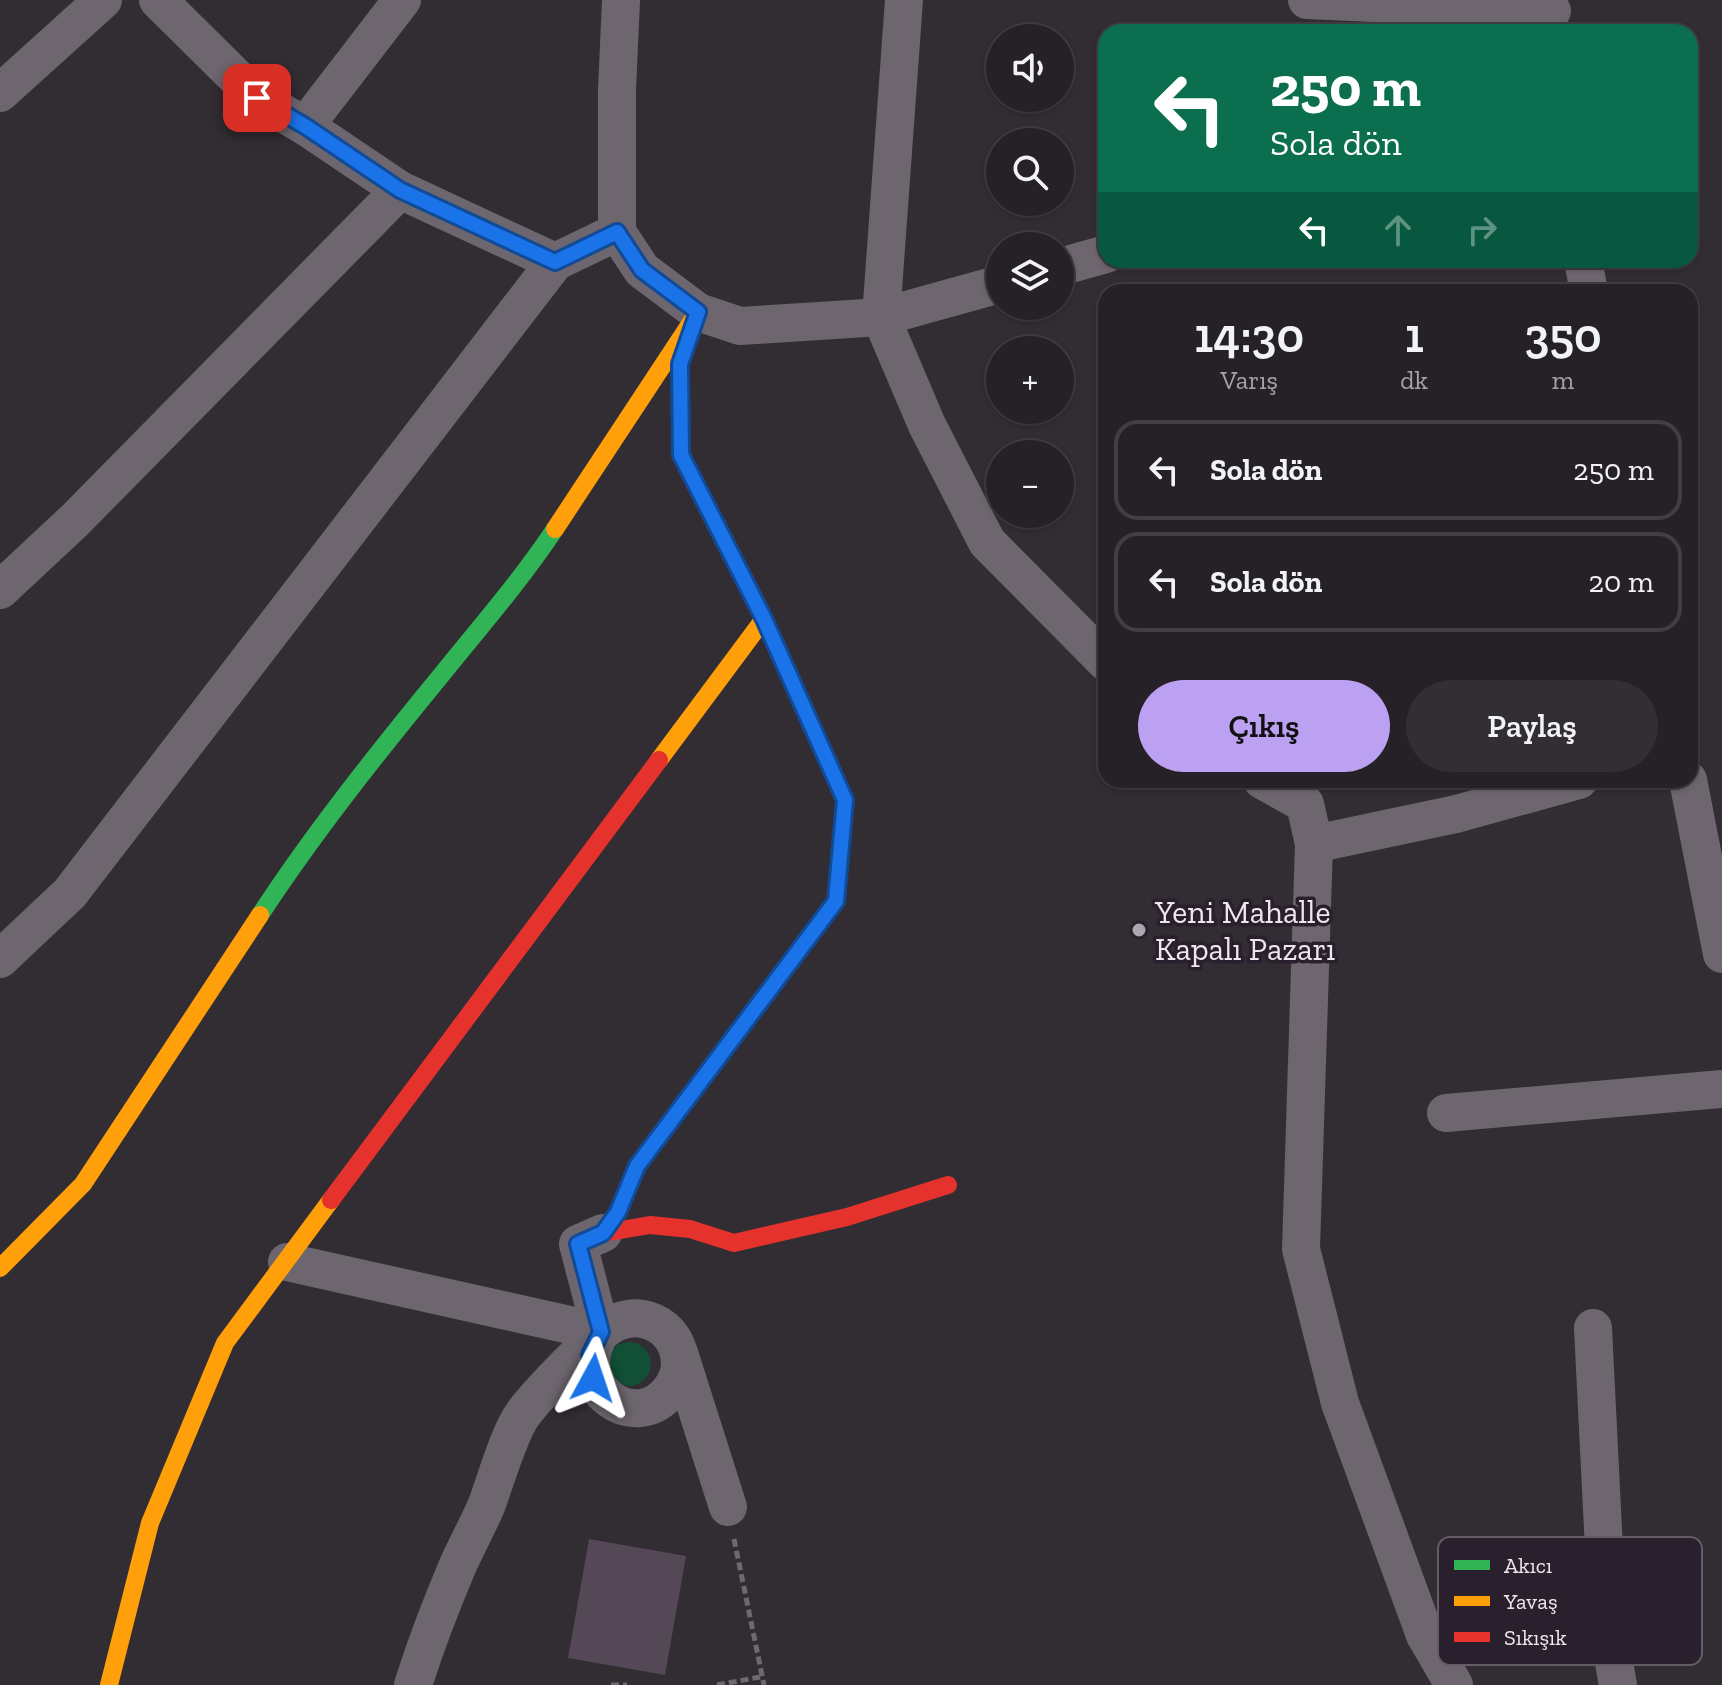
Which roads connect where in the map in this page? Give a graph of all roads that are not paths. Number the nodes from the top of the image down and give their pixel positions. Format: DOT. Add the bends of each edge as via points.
graph roads {
  1 [pos="103,0"];
  2 [pos="158,0"];
  3 [pos="402,0"];
  4 [pos="621,0"];
  5 [pos="904,0"];
  6 [pos="1307,0"];
  7 [pos="1552,14"];
  8 [pos="0,93"];
  9 [pos="305,126"];
  10 [pos="400,190"];
  11 [pos="617,232"];
  12 [pos="1098,256"];
  13 [pos="555,262"];
  14 [pos="1074,263"];
  15 [pos="986,288"];
  16 [pos="698,312"];
  17 [pos="881,317"];
  18 [pos="0,590"];
  19 [pos="764,619"];
  20 [pos="1098,654"];
  21 [pos="1276,788"];
  22 [pos="1550,788"];
  23 [pos="1690,788"];
  24 [pos="1314,844"];
  25 [pos="1722,954"];
  26 [pos="0,959"];
  27 [pos="1722,1089"];
  28 [pos="1446,1113"];
  29 [pos="948,1185"];
  30 [pos="603,1233"];
  31 [pos="287,1262"];
  32 [pos="0,1268"];
  33 [pos="1593,1328"];
  34 [pos="601,1332"];
  35 [pos="679,1350"];
  36 [pos="598,1390"];
  37 [pos="521,1416"];
  38 [pos="728,1507"];
  39 [pos="1603,1537"];
  40 [pos="1425,1635"];
  41 [pos="1438,1635"];
  42 [pos="1438,1657"];
  43 [pos="1442,1665"];
  44 [pos="1614,1665"];
  45 [pos="109,1685"];
  46 [pos="413,1685"];
  47 [pos="1454,1685"];
  48 [pos="1618,1685"];
  1 -- 8 [label="street"];
  2 -- 9 [label="street" via="257,98"];
  3 -- 9 [label="street"];
  4 -- 11 [label="street"];
  5 -- 17 [label="street"];
  6 -- 7 [label="street"];
  9 -- 10 [label="street"];
  10 -- 13 [label="street"];
  10 -- 18 [label="street"];
  11 -- 13 [label="street"];
  11 -- 16 [label="street" via="642,270"];
  12 -- 14 [label="street"];
  13 -- 26 [label="street" via="70,893"];
  15 -- 17 [label="street"];
  16 -- 17 [label="street" via="740,326"];
  16 -- 19 [label="street" via="680,364 681,455"];
  16 -- 32 [label="street" via="532,563 286,875 83,1184"];
  17 -- 20 [label="street" via="927,425 987,542"];
  19 -- 30 [label="street" via="845,800 836,901 637,1166"];
  19 -- 31 [label="street"];
  21 -- 24 [label="street" via="1305,804"];
  22 -- 24 [label="street"];
  23 -- 25 [label="street"];
  24 -- 40 [label="street" via="1301,1249 1340,1403"];
  27 -- 28 [label="street"];
  29 -- 30 [label="street" via="847,1217 734,1243 690,1229 650,1225"];
  30 -- 34 [label="street" via="578,1244"];
  31 -- 34 [label="street"];
  31 -- 45 [label="street" via="225,1343 150,1523"];
  33 -- 39 [label="street"];
  34 -- 35 [label="street" via="624,1319 650,1321 663,1327"];
  34 -- 36 [label="street" via="590,1355"];
  34 -- 37 [label="street"];
  35 -- 36 [label="street" via="678,1378 661,1400 649,1406 635,1408"];
  35 -- 38 [label="street"];
  36 -- 37 [label="street"];
  37 -- 46 [label="street"];
  40 -- 41 [label="street"];
  40 -- 42 [label="street"];
  43 -- 47 [label="street"];
  44 -- 48 [label="street"];
}
